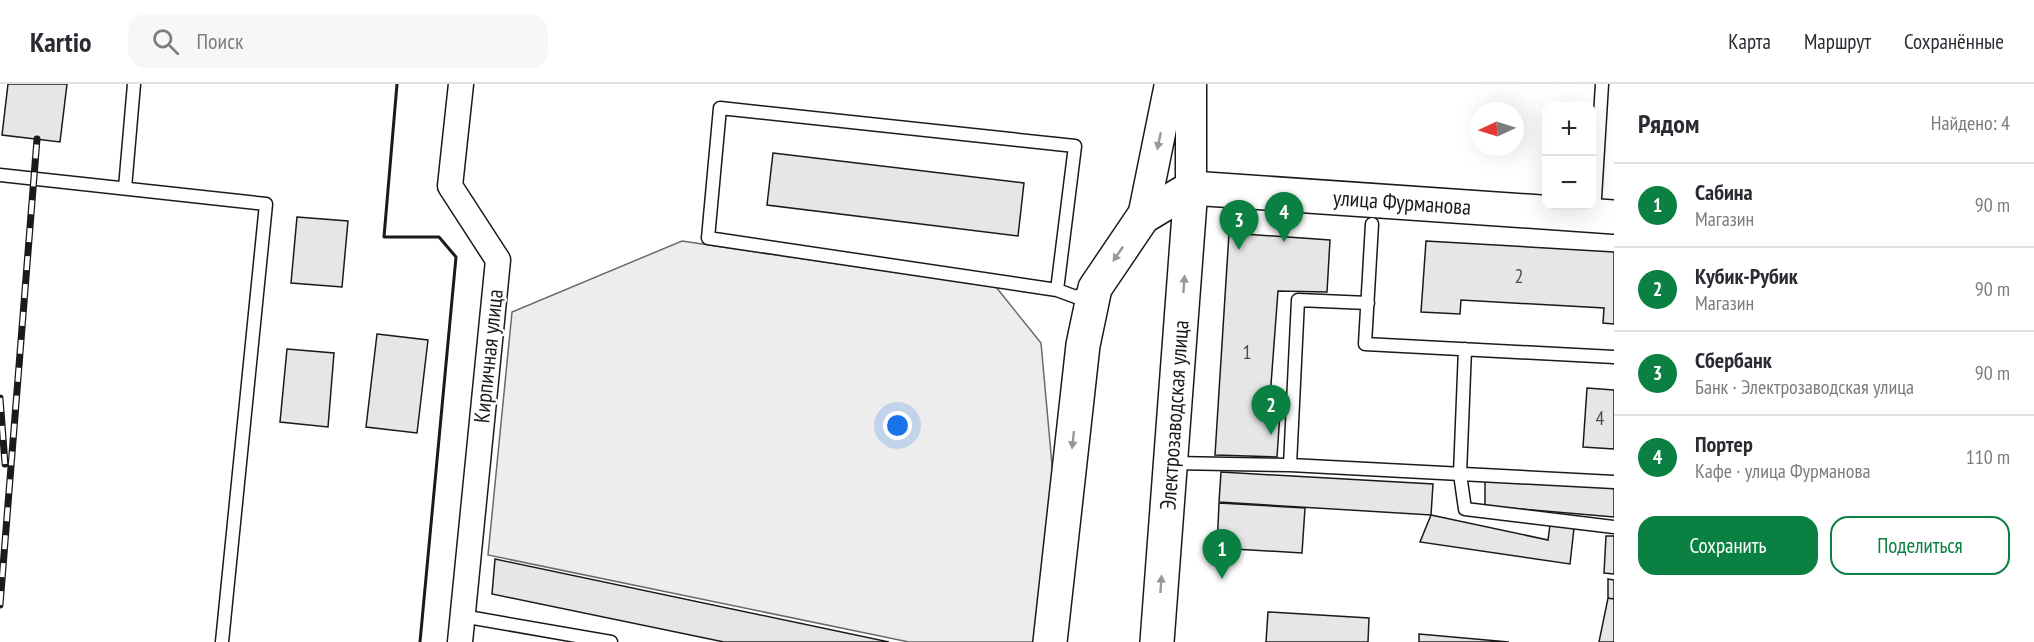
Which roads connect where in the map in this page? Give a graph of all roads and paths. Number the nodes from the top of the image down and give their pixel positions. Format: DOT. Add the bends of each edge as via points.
graph roads {
  1 [pos="134,84"];
  2 [pos="461,84"];
  3 [pos="1170,84"];
  4 [pos="1191,84"];
  5 [pos="1602,84"];
  6 [pos="0,175"];
  7 [pos="125,188"];
  8 [pos="1191,188"];
  9 [pos="1604,216"];
  10 [pos="1143,217"];
  11 [pos="1372,224"];
  12 [pos="1095,288"];
  13 [pos="1057,290"];
  14 [pos="1368,303"];
  15 [pos="1465,349"];
  16 [pos="1614,357"];
  17 [pos="1170,463"];
  18 [pos="1290,465"];
  19 [pos="1460,474"];
  20 [pos="1614,482"];
  21 [pos="1614,527"];
  22 [pos="462,616"];
  23 [pos="222,642"];
  24 [pos="460,642"];
  25 [pos="610,642"];
  26 [pos="1050,642"];
  27 [pos="1157,642"];
  1 -- 7 [label="lane"];
  2 -- 22 [label="street, Кирпичная улица" via="450,186 498,260"];
  3 -- 10 [label="street, one-way"];
  4 -- 8 [label="street, Электрозаводская улица"];
  5 -- 9 [label="lane"];
  6 -- 7 [label="lane"];
  7 -- 23 [label="lane" via="266,204"];
  8 -- 9 [label="main road, улица Фурманова"];
  8 -- 10 [label="main road"];
  17 -- 8 [label="main road, Электрозаводская улица, one-way"];
  10 -- 12 [label="main road, one-way"];
  11 -- 14 [label="lane"];
  12 -- 13 [label="lane" via="1076,297"];
  12 -- 26 [label="main road, one-way" via="1083,345"];
  13 -- 13 [label="lane" via="1075,146 720,108 708,238"];
  14 -- 15 [label="lane" via="1365,344"];
  14 -- 18 [label="lane" via="1298,300"];
  15 -- 16 [label="lane"];
  15 -- 19 [label="lane"];
  17 -- 18 [label="lane"];
  27 -- 17 [label="main road, Электрозаводская улица, one-way"];
  18 -- 19 [label="lane"];
  19 -- 20 [label="lane"];
  19 -- 21 [label="lane" via="1465,509"];
  22 -- 24 [label="street, Кирпичная улица"];
  22 -- 25 [label="lane"];
}
